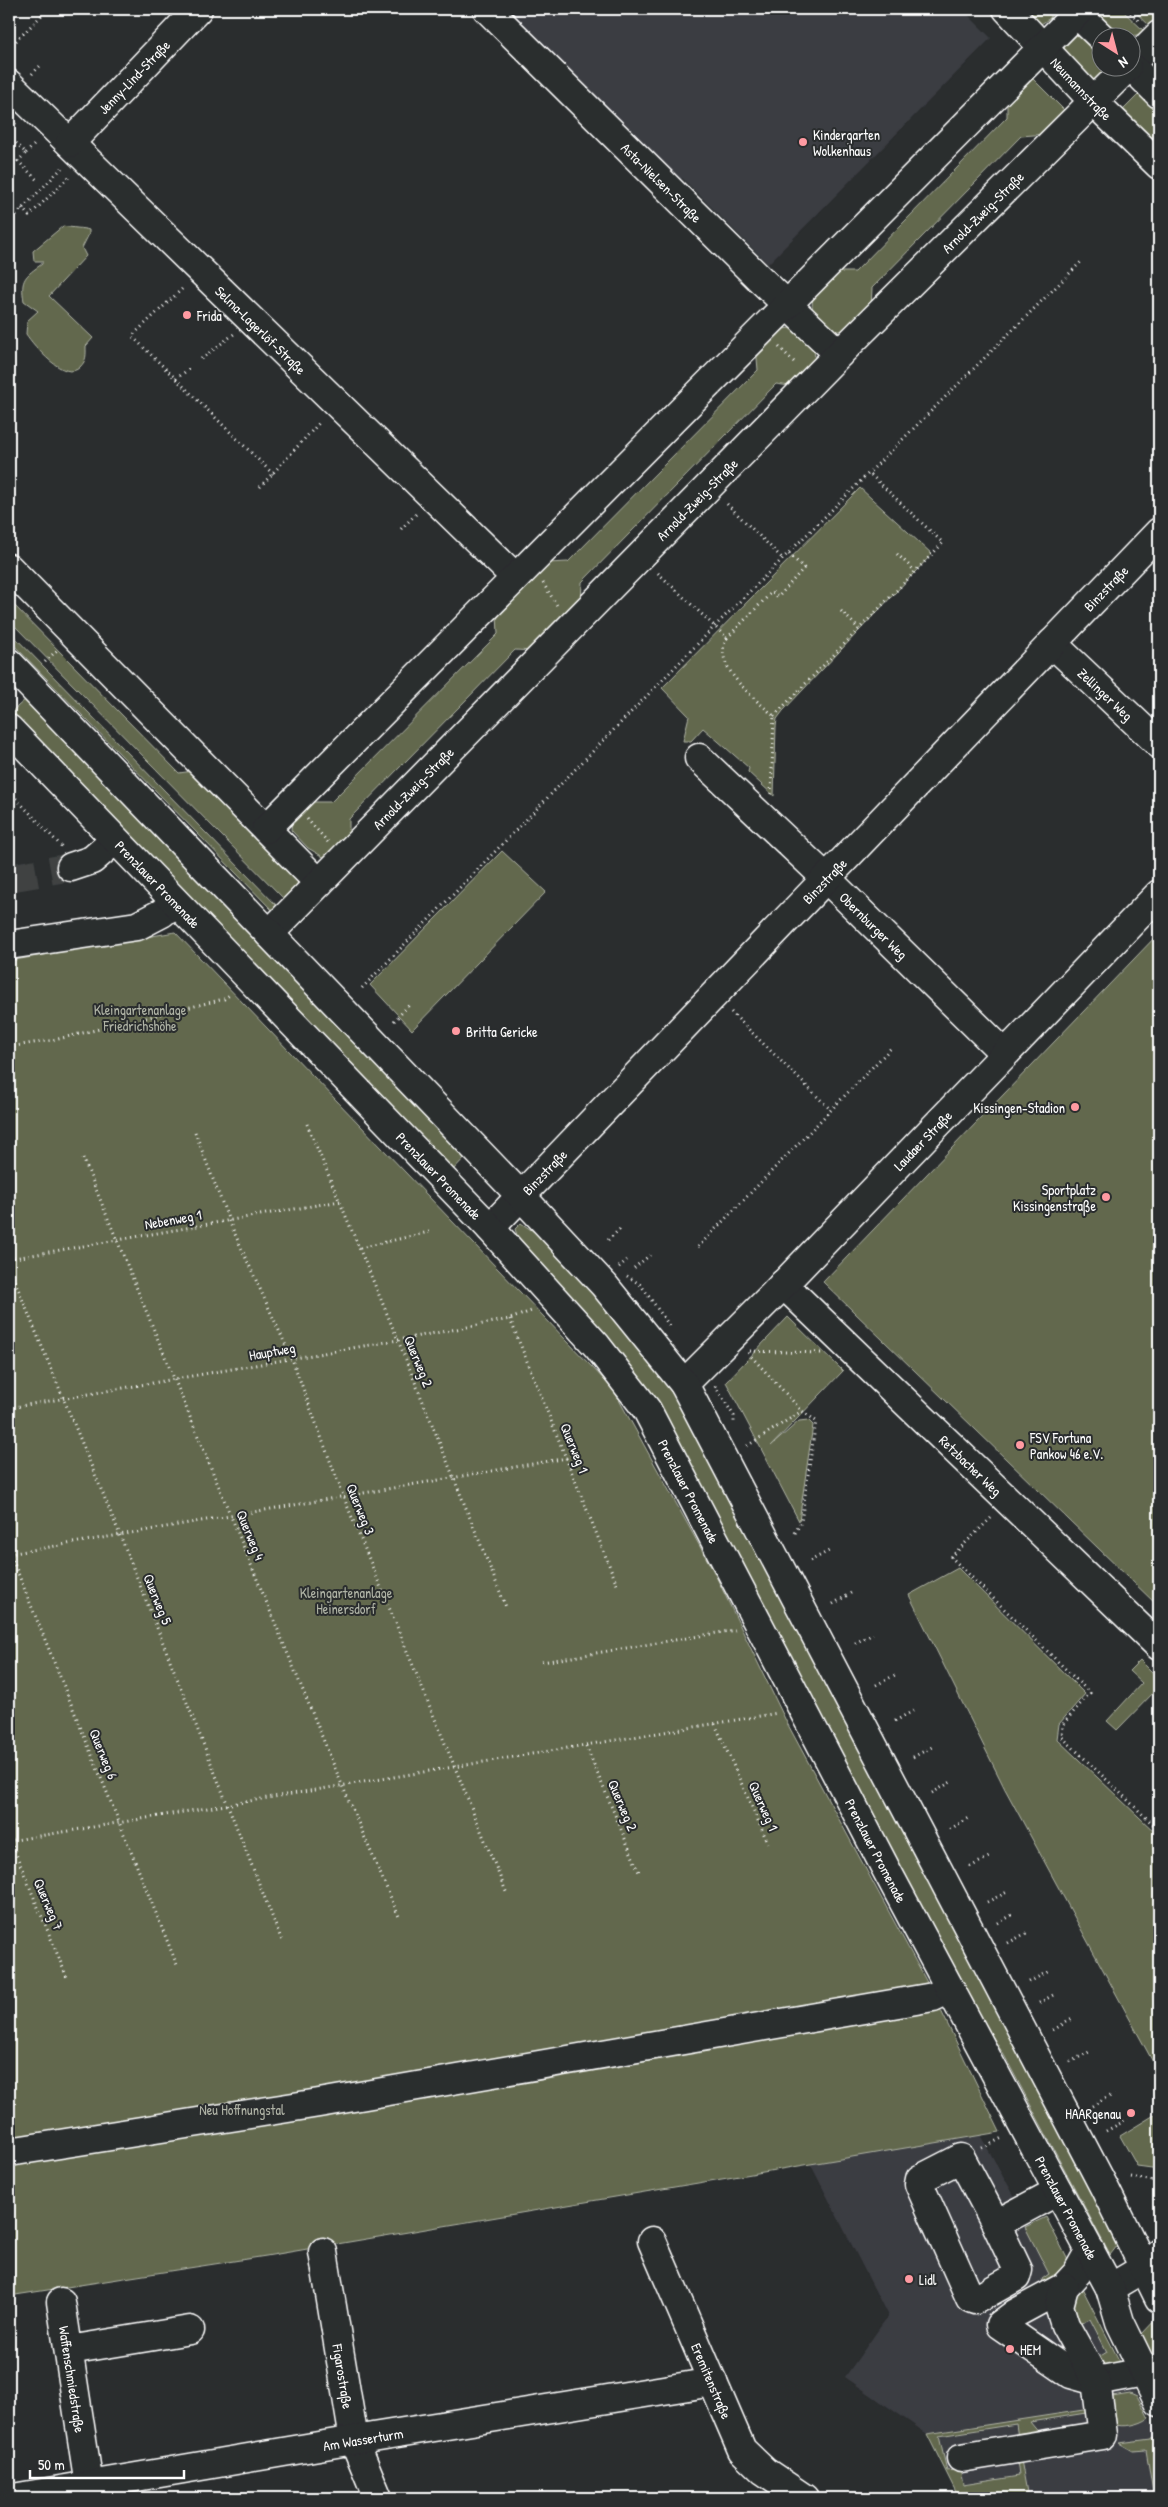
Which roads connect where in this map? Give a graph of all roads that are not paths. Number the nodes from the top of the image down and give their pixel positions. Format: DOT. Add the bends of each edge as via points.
graph roads {
  1 [pos="198,9"];
  2 [pos="487,9"];
  3 [pos="1007,9"];
  4 [pos="1076,10"];
  5 [pos="1093,28"];
  6 [pos="1150,29"];
  7 [pos="1140,46"];
  8 [pos="1042,48"];
  9 [pos="1140,74"];
  10 [pos="1117,78"];
  11 [pos="9,84"];
  12 [pos="1159,94"];
  13 [pos="1093,101"];
  14 [pos="67,154"];
  15 [pos="1159,165"];
  16 [pos="786,304"];
  17 [pos="839,354"];
  18 [pos="1159,532"];
  19 [pos="9,568"];
  20 [pos="528,578"];
  21 [pos="1052,643"];
  22 [pos="9,663"];
  23 [pos="9,729"];
  24 [pos="1159,744"];
  25 [pos="699,758"];
  26 [pos="266,829"];
  27 [pos="115,840"];
  28 [pos="75,866"];
  29 [pos="826,878"];
  30 [pos="319,883"];
  31 [pos="1159,894"];
  32 [pos="175,902"];
  33 [pos="269,934"];
  34 [pos="9,944"];
  35 [pos="1004,1053"];
  36 [pos="521,1196"];
  37 [pos="490,1228"];
  38 [pos="783,1284"];
  39 [pos="684,1384"];
  40 [pos="1159,1646"];
  41 [pos="950,1989"];
  42 [pos="9,2152"];
  43 [pos="1058,2191"];
  44 [pos="996,2224"];
  45 [pos="652,2241"];
  46 [pos="1090,2250"];
  47 [pos="323,2252"];
  48 [pos="1152,2260"];
  49 [pos="1064,2287"];
  50 [pos="1110,2288"];
  51 [pos="1159,2298"];
  52 [pos="61,2302"];
  53 [pos="190,2330"];
  54 [pos="69,2350"];
  55 [pos="1144,2372"];
  56 [pos="1096,2381"];
  57 [pos="713,2382"];
  58 [pos="1159,2402"];
  59 [pos="354,2440"];
  60 [pos="961,2458"];
  61 [pos="89,2485"];
  62 [pos="13,2498"];
  63 [pos="378,2498"];
  64 [pos="804,2498"];
  1 -- 14 [label="street, Jenny-Lind-Straße"];
  2 -- 16 [label="street, Asta-Nielsen-Straße"];
  3 -- 8 [label="street, Neumannstraße"];
  4 -- 5 [label="street"];
  4 -- 8 [label="street"];
  6 -- 7 [label="street"];
  8 -- 13 [label="street, Neumannstraße"];
  8 -- 16 [label="street"];
  9 -- 12 [label="street"];
  10 -- 13 [label="street, Arnold-Zweig-Straße"];
  11 -- 14 [label="street, Selma-Lagerlöf-Straße"];
  13 -- 15 [label="street, Neumannstraße"];
  13 -- 17 [label="street, Arnold-Zweig-Straße"];
  14 -- 20 [label="street, Selma-Lagerlöf-Straße"];
  16 -- 17 [label="street, Asta-Nielsen-Straße"];
  16 -- 20 [label="street"];
  17 -- 30 [label="street, Arnold-Zweig-Straße"];
  18 -- 21 [label="street, Binzstraße"];
  19 -- 26 [label="street"];
  20 -- 26 [label="street"];
  21 -- 24 [label="street, Zellinger Weg"];
  21 -- 29 [label="street, Binzstraße"];
  22 -- 33 [label="street"];
  23 -- 27 [label="street, Prenzlauer Promenade"];
  25 -- 29 [label="street, Obernburger Weg"];
  26 -- 30 [label="street"];
  27 -- 28 [label="street" via="92,860"];
  27 -- 32 [label="street, Prenzlauer Promenade"];
  29 -- 35 [label="street, Obernburger Weg"];
  29 -- 36 [label="street, Binzstraße"];
  30 -- 33 [label="street, Arnold-Zweig-Straße"];
  31 -- 35 [label="street, Laudaer Straße"];
  32 -- 34 [label="street" via="162,913 136,926"];
  32 -- 37 [label="street, Prenzlauer Promenade"];
  33 -- 36 [label="street"];
  35 -- 38 [label="street, Laudaer Straße"];
  36 -- 37 [label="street, Binzstraße"];
  36 -- 39 [label="street" via="604,1285"];
  37 -- 41 [label="street, Prenzlauer Promenade" via="597,1346 647,1410 784,1709"];
  38 -- 39 [label="street, Laudaer Straße"];
  38 -- 40 [label="street, Retzbacher Weg"];
  39 -- 48 [label="street"];
  41 -- 42 [label="street" via="923,1999 319,2103"];
  41 -- 43 [label="street, Prenzlauer Promenade"];
  43 -- 44 [label="street"];
  43 -- 46 [label="street, Prenzlauer Promenade"];
  44 -- 44 [label="street" via="1018,2270 1016,2277 976,2300 970,2298 919,2184 920,2179 961,2158"];
  45 -- 57 [label="street, Eremitenstraße"];
  46 -- 49 [label="street" via="1078,2273"];
  46 -- 50 [label="street, Prenzlauer Promenade"];
  47 -- 59 [label="street, Figarostraße"];
  48 -- 50 [label="street"];
  48 -- 51 [label="street"];
  49 -- 56 [label="street" via="1059,2306 1065,2325"];
  49 -- 56 [label="street" via="1000,2325 1070,2374"];
  50 -- 55 [label="street, Prenzlauer Promenade" via="1120,2322"];
  52 -- 54 [label="street, Waffenschmiedstraße"];
  53 -- 54 [label="street"];
  54 -- 61 [label="street, Waffenschmiedstraße"];
  55 -- 56 [label="street"];
  55 -- 58 [label="street, Prenzlauer Promenade"];
  56 -- 60 [label="street" via="1103,2435"];
  57 -- 59 [label="street, Am Wasserturm"];
  57 -- 64 [label="street, Eremitenstraße" via="742,2450 764,2471"];
  59 -- 61 [label="street, Am Wasserturm"];
  59 -- 63 [label="street, Figarostraße"];
  61 -- 62 [label="street, Am Wasserturm"];
}
